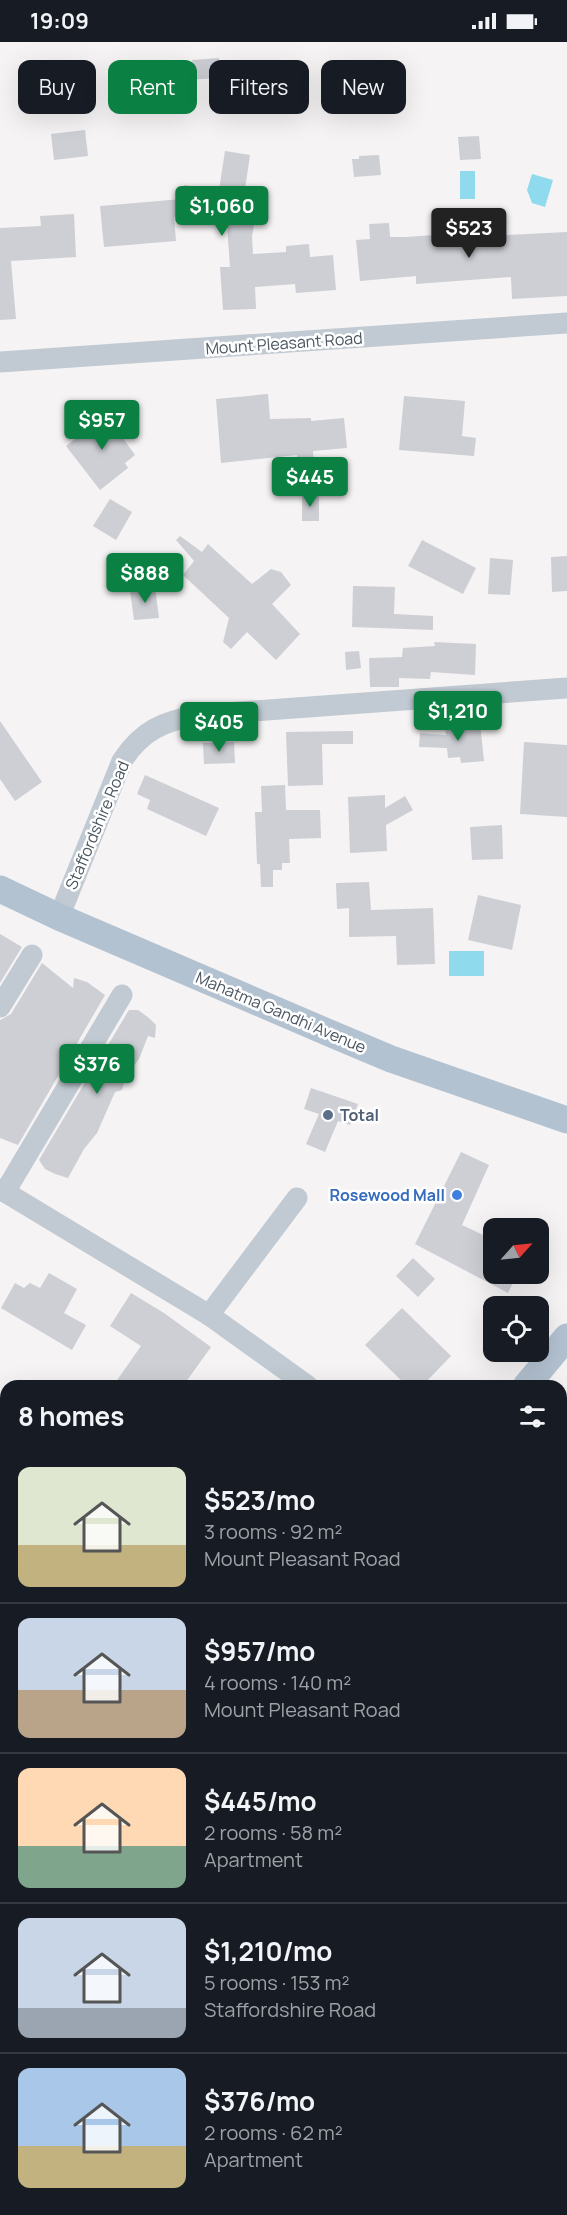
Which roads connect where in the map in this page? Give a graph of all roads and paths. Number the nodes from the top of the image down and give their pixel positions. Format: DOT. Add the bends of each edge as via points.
graph roads {
  1 [pos="567,323"];
  2 [pos="0,362"];
  3 [pos="567,688"];
  4 [pos="0,889"];
  5 [pos="59,917"];
  6 [pos="32,955"];
  7 [pos="122,994"];
  8 [pos="0,1007"];
  9 [pos="567,1120"];
  10 [pos="2,1191"];
  11 [pos="297,1198"];
  12 [pos="209,1315"];
  13 [pos="567,1337"];
  14 [pos="300,1380"];
  15 [pos="531,1380"];
  1 -- 2 [label="street, Mount Pleasant Road"];
  3 -- 5 [label="street, Staffordshire Road" via="171,720 134,743 122,761"];
  4 -- 5 [label="main road, Mahatma Gandhi Avenue"];
  5 -- 9 [label="main road, Mahatma Gandhi Avenue" via="392,1059"];
  6 -- 8 [label="street"];
  7 -- 10 [label="street"];
  10 -- 12 [label="street"];
  11 -- 12 [label="street"];
  12 -- 14 [label="street"];
  13 -- 15 [label="main road"];
}
